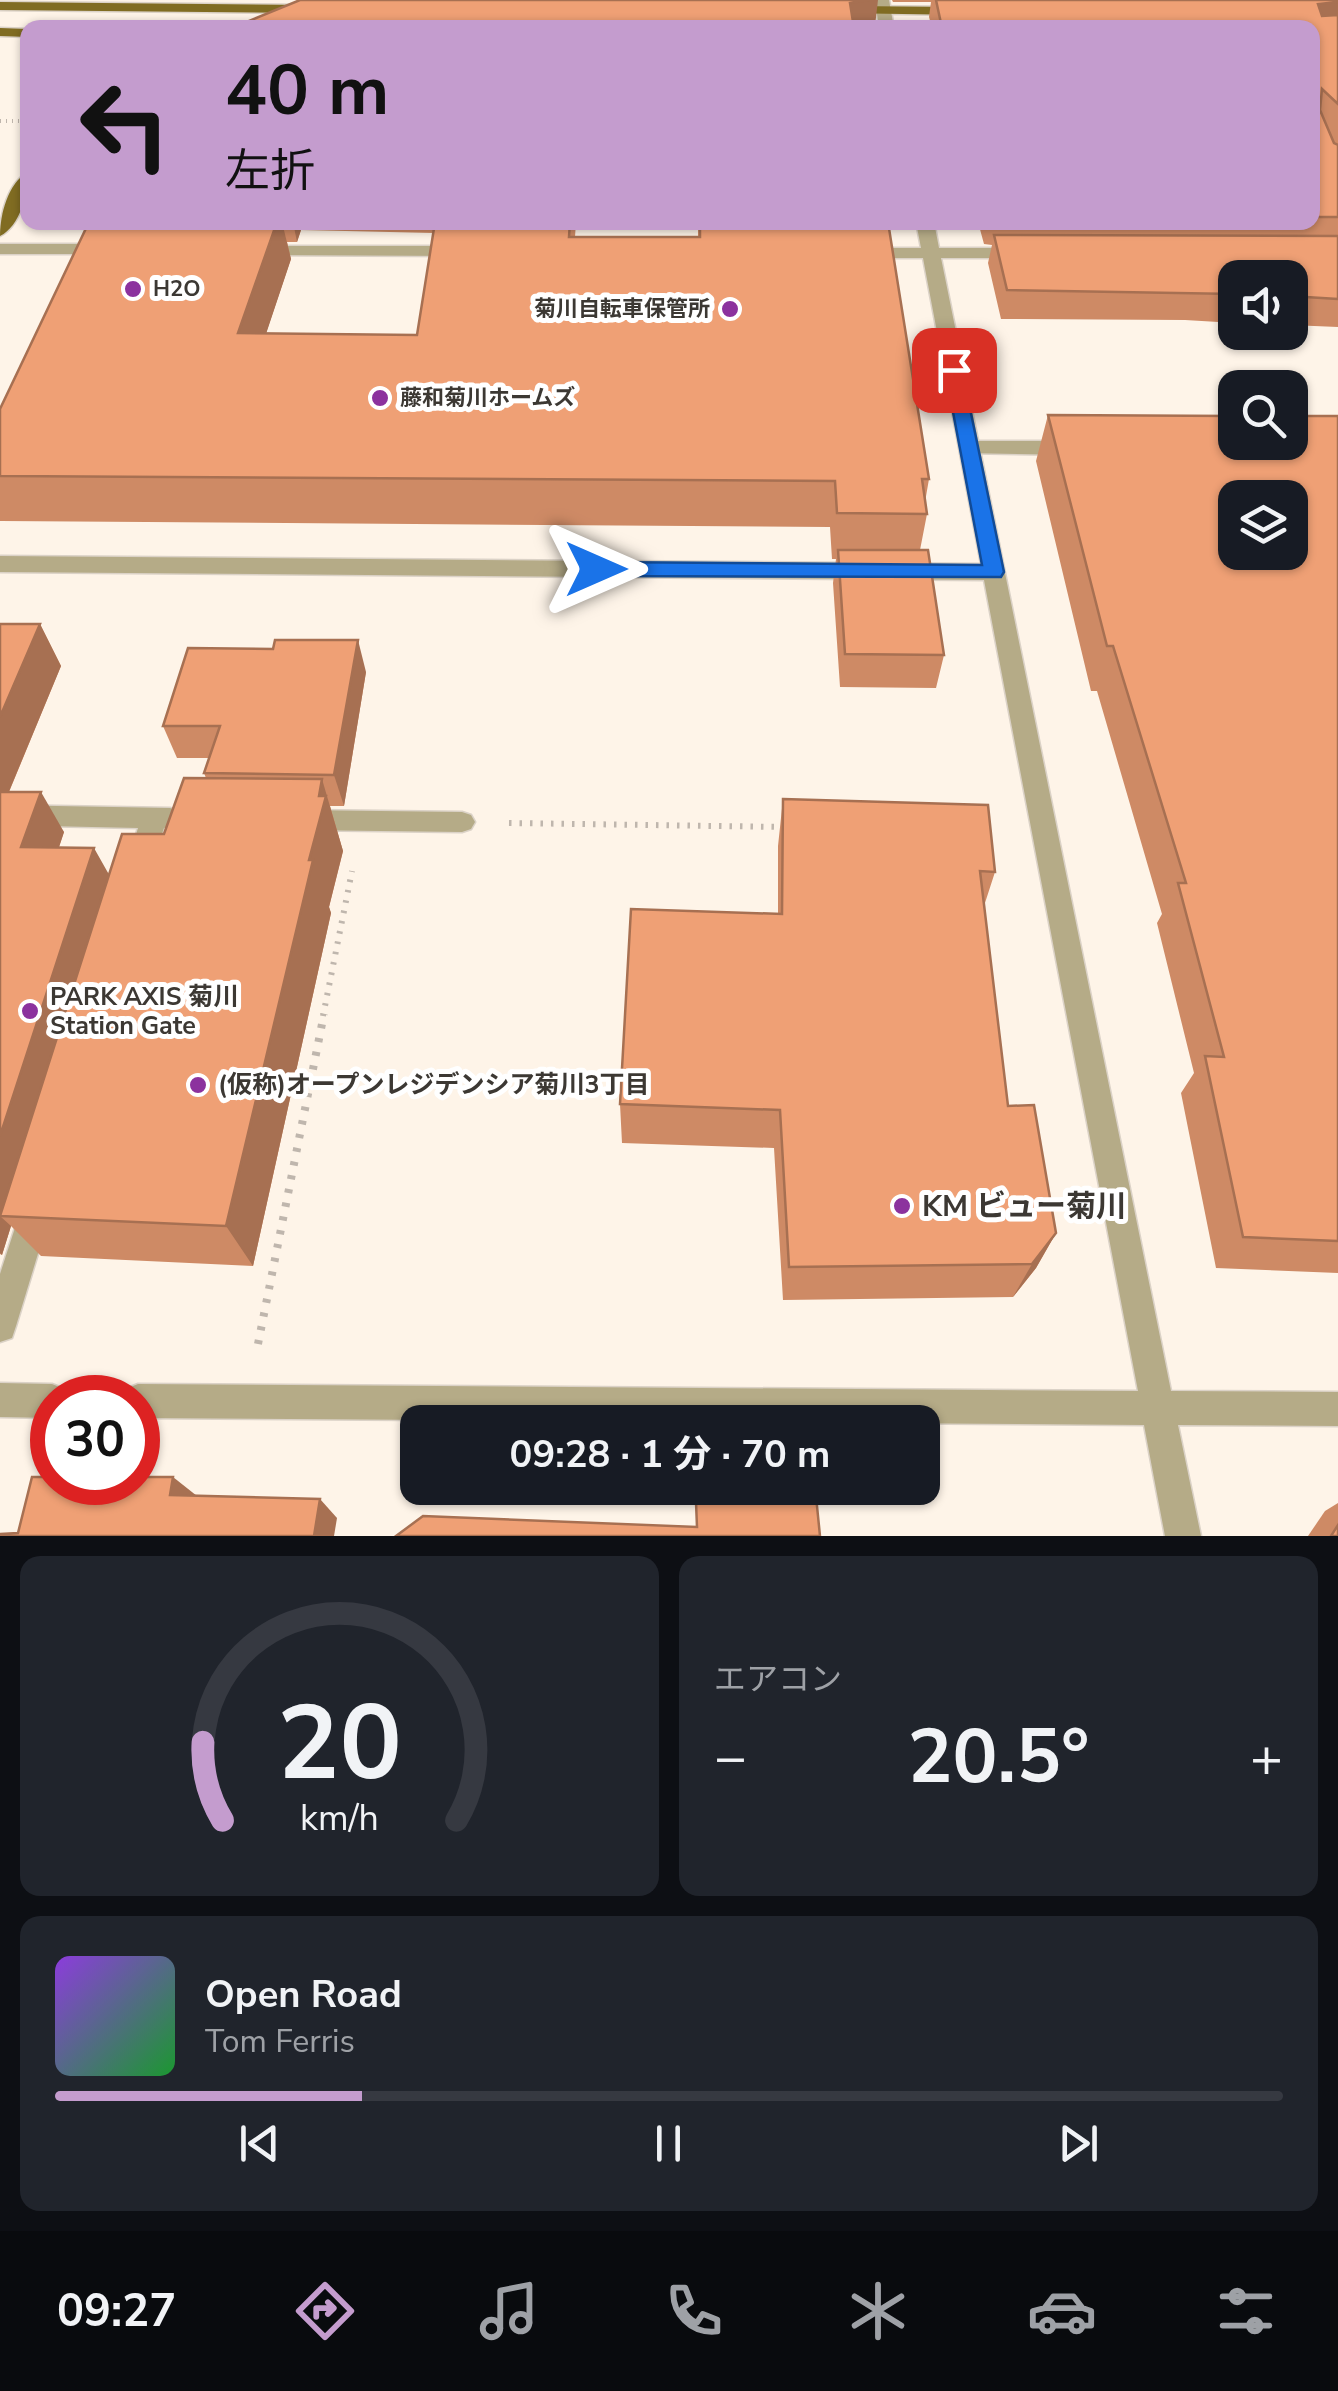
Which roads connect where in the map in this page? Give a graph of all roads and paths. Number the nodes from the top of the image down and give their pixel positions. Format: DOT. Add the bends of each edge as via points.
graph roads {
  1 [pos="118,4"];
  2 [pos="882,5"];
  3 [pos="0,6"];
  4 [pos="328,9"];
  5 [pos="827,10"];
  6 [pos="982,11"];
  7 [pos="20,193"];
  8 [pos="926,230"];
  9 [pos="0,231"];
  10 [pos="463,246"];
  11 [pos="0,249"];
  12 [pos="130,249"];
  13 [pos="245,250"];
  14 [pos="851,252"];
  15 [pos="930,253"];
  16 [pos="1047,254"];
  17 [pos="969,448"];
  18 [pos="1105,448"];
  19 [pos="0,564"];
  20 [pos="994,572"];
  21 [pos="0,815"];
  22 [pos="154,818"];
  23 [pos="192,818"];
  24 [pos="268,820"];
  25 [pos="362,821"];
  26 [pos="462,822"];
  27 [pos="792,827"];
  28 [pos="131,893"];
  29 [pos="46,1176"];
  30 [pos="0,1326"];
  31 [pos="254,1363"];
  32 [pos="0,1400"];
  33 [pos="30,1401"];
  34 [pos="160,1401"];
  35 [pos="1157,1407"];
  36 [pos="1338,1408"];
  37 [pos="1182,1536"];
  1 -- 3 [label="main road"];
  1 -- 4 [label="main road"];
  2 -- 5 [label="main road"];
  2 -- 6 [label="main road"];
  7 -- 9 [label="main road"];
  8 -- 15 [label="street"];
  10 -- 13 [label="street"];
  11 -- 12 [label="street"];
  14 -- 15 [label="street"];
  15 -- 16 [label="street"];
  15 -- 17 [label="street"];
  17 -- 18 [label="street"];
  17 -- 20 [label="street"];
  19 -- 20 [label="street"];
  20 -- 35 [label="street"];
  21 -- 22 [label="street"];
  22 -- 23 [label="street"];
  22 -- 28 [label="street"];
  24 -- 25 [label="street"];
  25 -- 26 [label="street"];
  25 -- 31 [label="path"];
  26 -- 27 [label="path"];
  29 -- 30 [label="street"];
  32 -- 33 [label="street"];
  34 -- 35 [label="street"];
  35 -- 36 [label="street"];
  35 -- 37 [label="street"];
}
